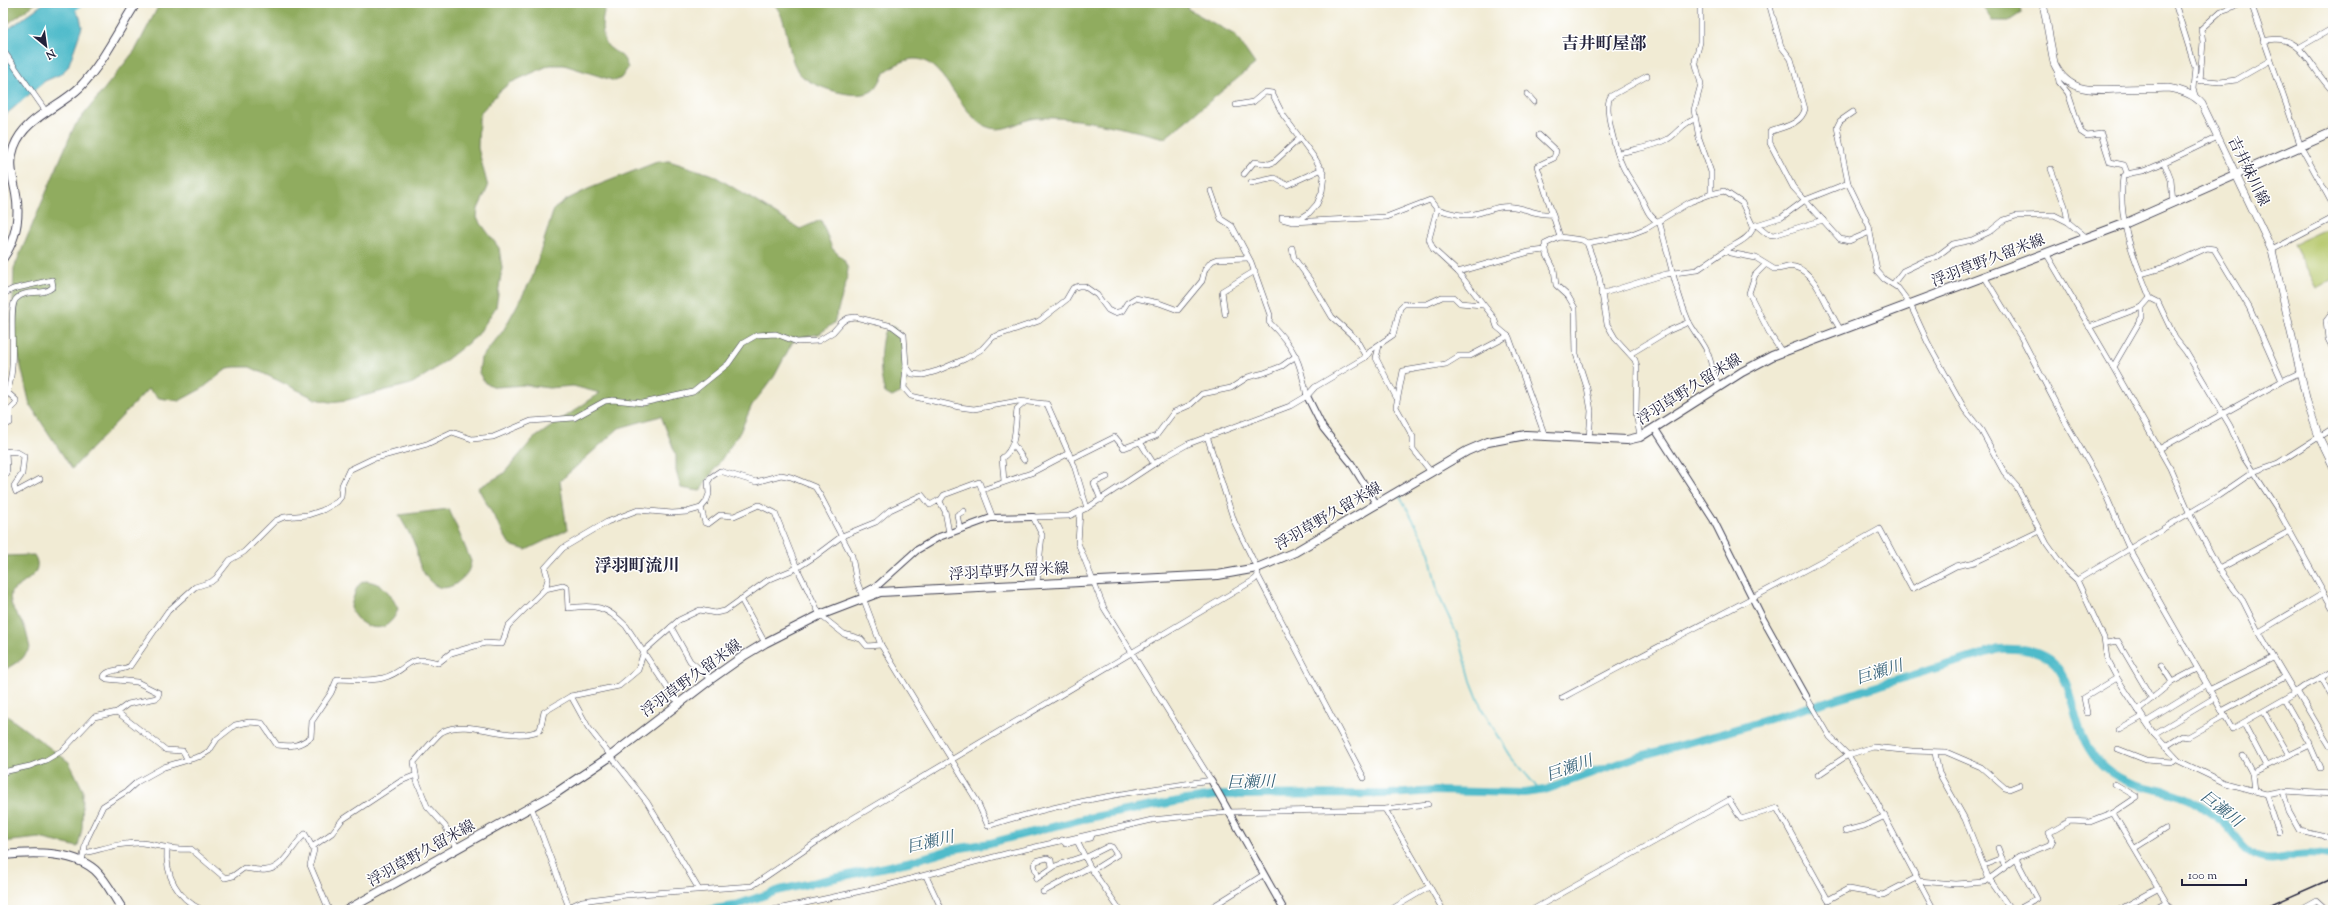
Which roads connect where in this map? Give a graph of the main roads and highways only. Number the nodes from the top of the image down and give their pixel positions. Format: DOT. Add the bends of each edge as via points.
graph roads {
  1 [pos="136,3"];
  2 [pos="2043,3"];
  3 [pos="2333,132"];
  4 [pos="2236,176"];
  5 [pos="3,258"];
  6 [pos="2333,466"];
  7 [pos="3,855"];
  8 [pos="123,910"];
  9 [pos="347,910"];
  1 -- 5 [label="main road" via="81,86 45,110 22,130 14,147 10,165 16,197 17,225 13,241"];
  2 -- 4 [label="main road, 吉井妹川線" via="2051,55 2056,70 2069,82 2089,90 2168,88 2196,98 2208,115"];
  3 -- 4 [label="main road, 浮羽草野久留米線"];
  4 -- 6 [label="main road, 吉井妹川線" via="2272,250 2307,402 2319,437"];
  4 -- 9 [label="main road, 浮羽草野久留米線" via="2124,224 1782,352 1719,386 1655,429 1640,436 1627,440 1516,436 1488,442 1258,572 880,592 820,615 765,642 680,702 612,756 458,849"];
  7 -- 8 [label="main road" via="24,853 83,857"];
}
